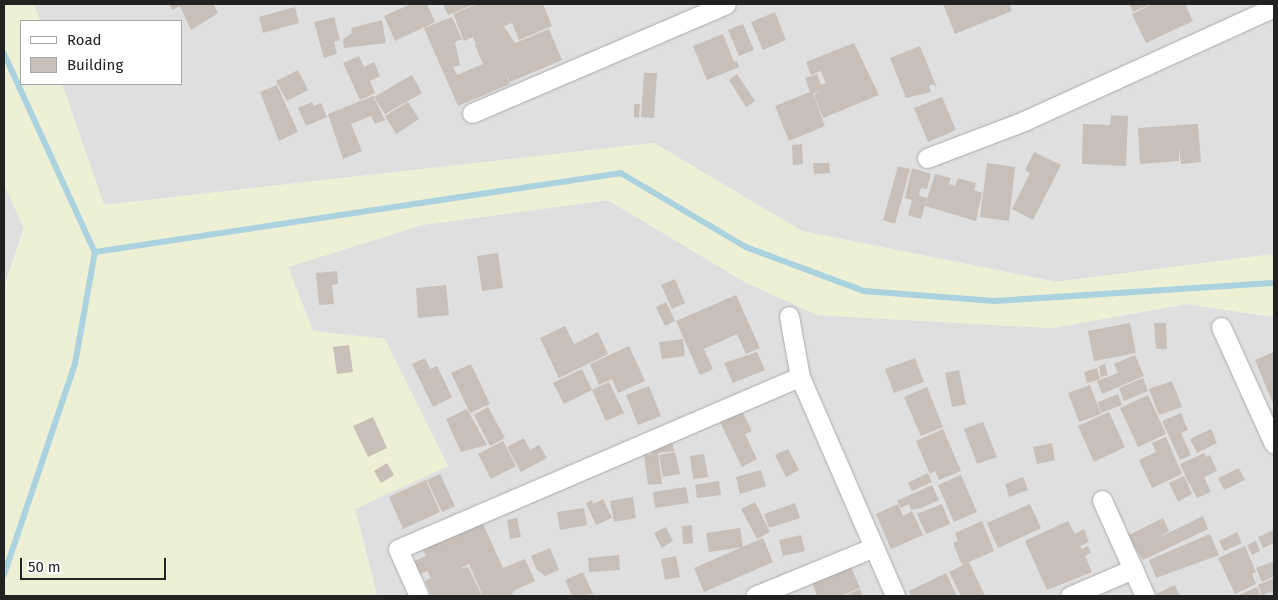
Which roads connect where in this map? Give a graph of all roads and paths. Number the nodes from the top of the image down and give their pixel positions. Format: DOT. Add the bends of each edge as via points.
graph roads {
  1 [pos="726,4"];
  2 [pos="1274,7"];
  3 [pos="472,114"];
  4 [pos="927,158"];
  5 [pos="789,316"];
  6 [pos="1221,327"];
  7 [pos="800,377"];
  8 [pos="1274,444"];
  9 [pos="1102,500"];
  10 [pos="872,548"];
  11 [pos="1133,569"];
  12 [pos="418,596"];
  13 [pos="755,596"];
  14 [pos="895,596"];
  15 [pos="1070,596"];
  16 [pos="1145,596"];
  1 -- 3 [label="street"];
  2 -- 4 [label="street" via="1024,121"];
  5 -- 7 [label="street"];
  6 -- 8 [label="street"];
  7 -- 10 [label="street"];
  7 -- 12 [label="street" via="398,549"];
  9 -- 11 [label="street"];
  10 -- 13 [label="street"];
  10 -- 14 [label="street"];
  11 -- 15 [label="street"];
  11 -- 16 [label="street"];
}
